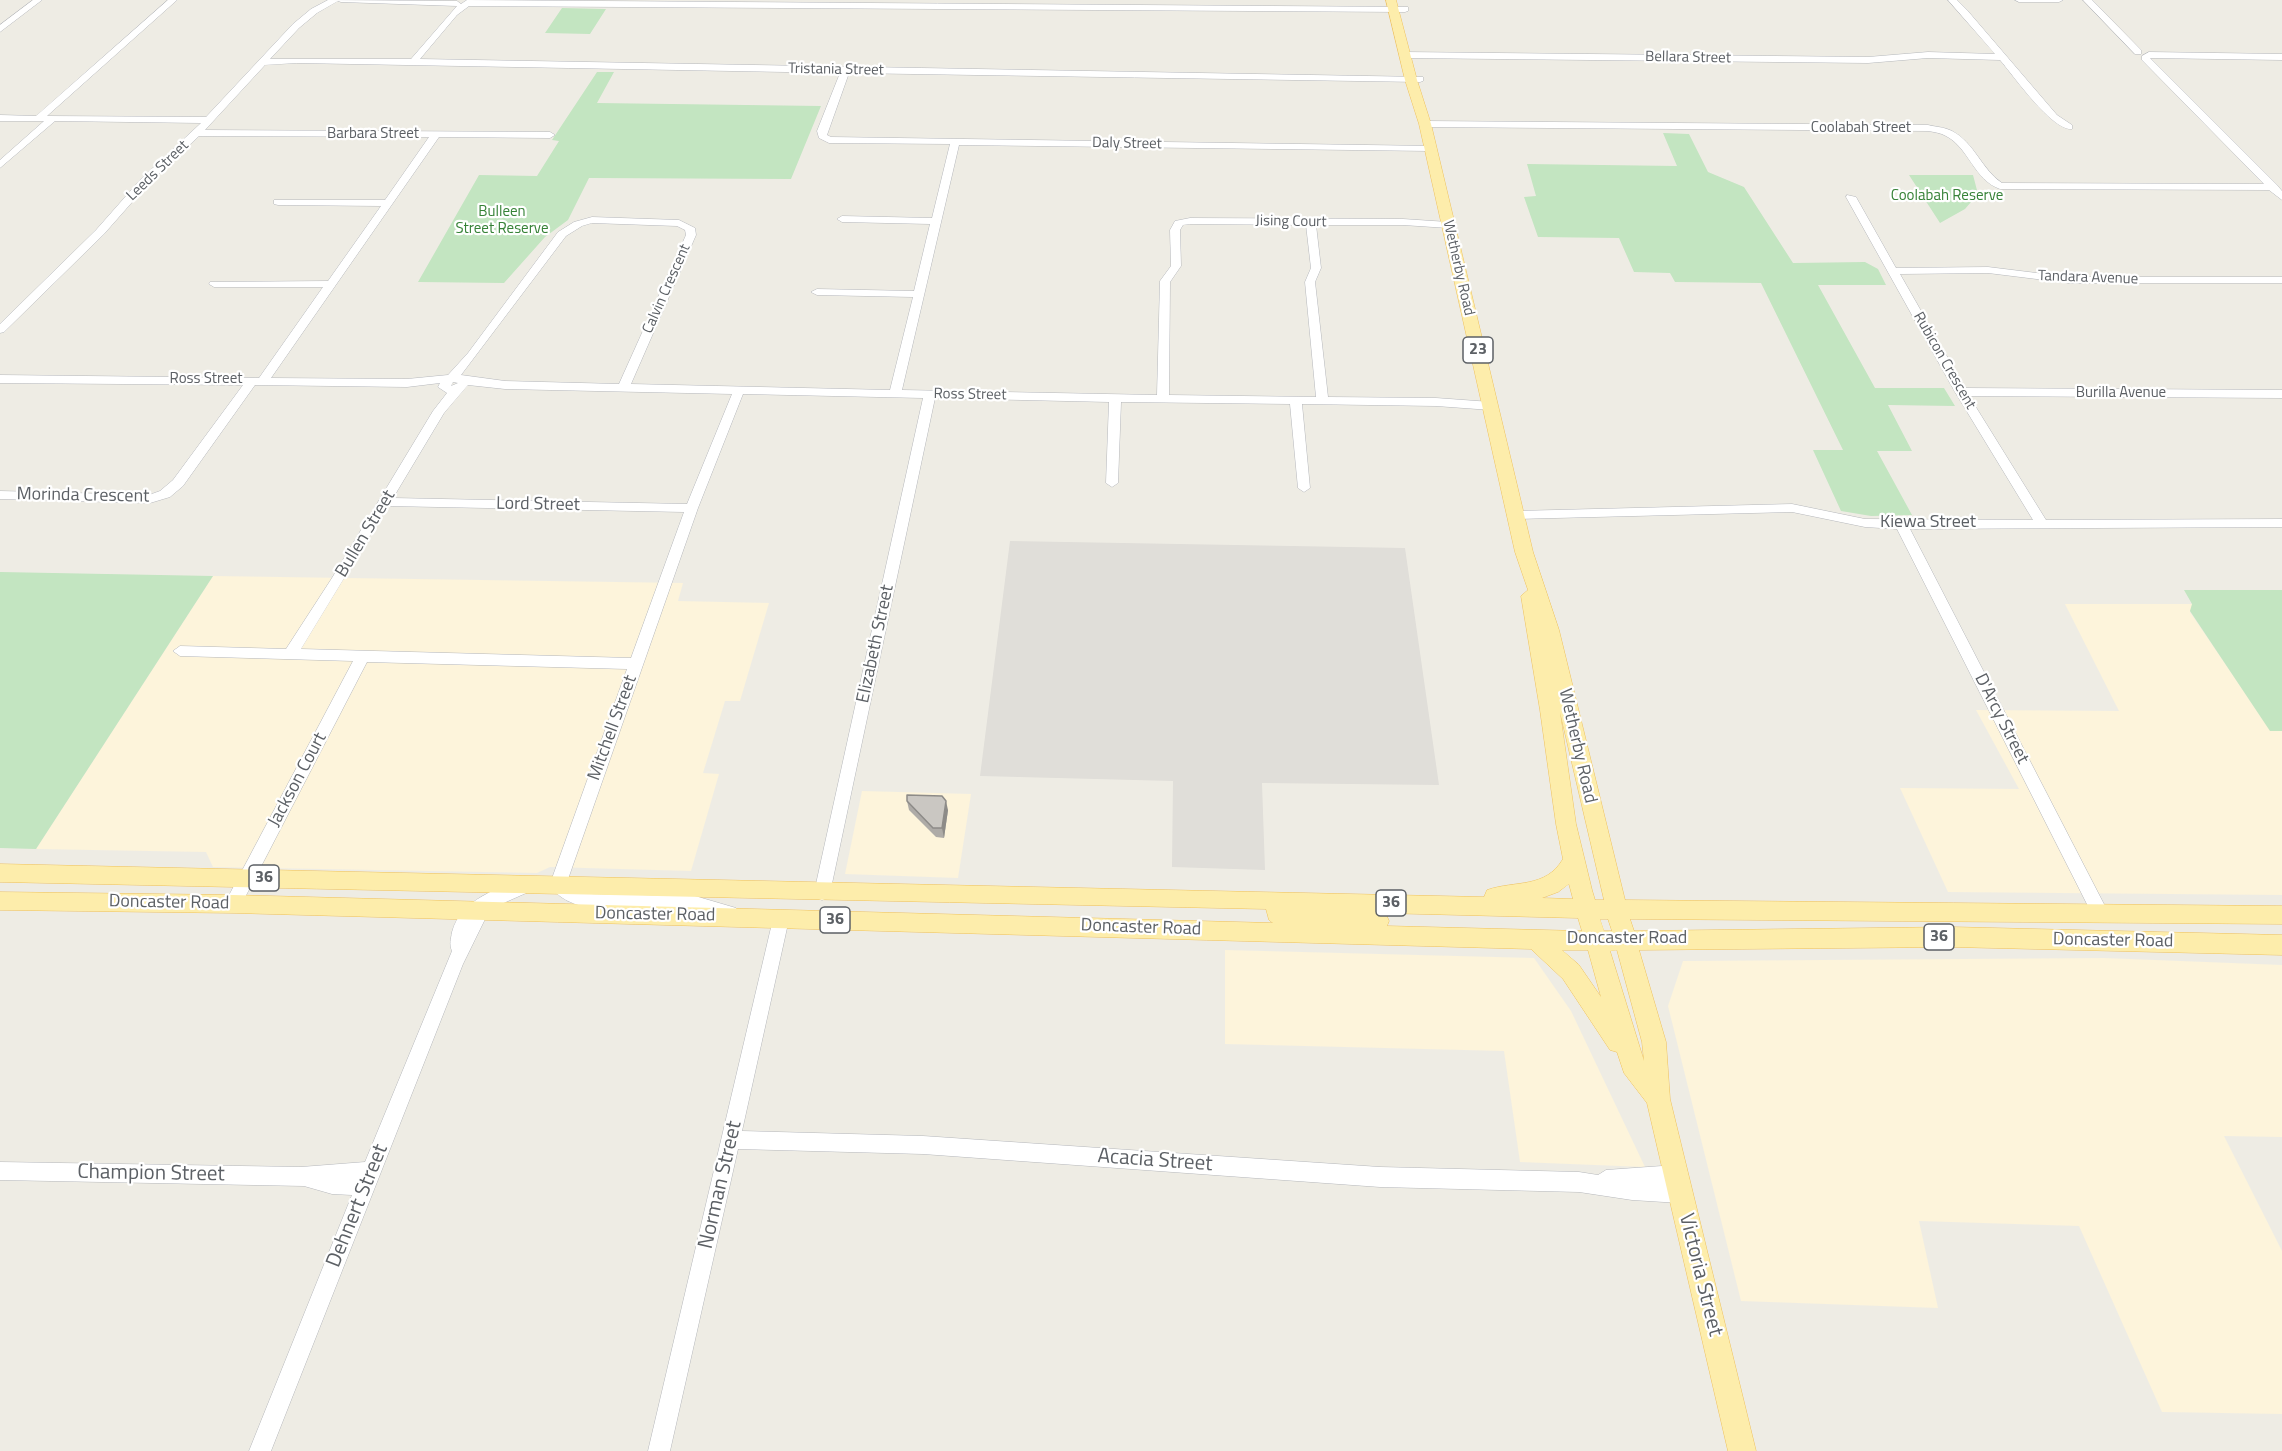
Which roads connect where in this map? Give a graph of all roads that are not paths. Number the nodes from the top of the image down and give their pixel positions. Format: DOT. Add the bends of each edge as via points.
graph roads {
  1 [pos="38,0"];
  2 [pos="173,0"];
  3 [pos="322,0"];
  4 [pos="334,0"];
  5 [pos="341,0"];
  6 [pos="1952,0"];
  7 [pos="1958,0"];
  8 [pos="2019,0"];
  9 [pos="2053,0"];
  10 [pos="2059,0"];
  11 [pos="362,1"];
  12 [pos="2082,1"];
  13 [pos="464,2"];
  14 [pos="600,2"];
  15 [pos="871,4"];
  16 [pos="1324,4"];
  17 [pos="1404,4"];
  18 [pos="1392,6"];
  19 [pos="314,11"];
  20 [pos="1964,12"];
  21 [pos="0,29"];
  22 [pos="1410,55"];
  23 [pos="2001,55"];
  24 [pos="2144,55"];
  25 [pos="2282,57"];
  26 [pos="267,59"];
  27 [pos="414,61"];
  28 [pos="845,70"];
  29 [pos="1414,79"];
  30 [pos="0,118"];
  31 [pos="38,119"];
  32 [pos="52,119"];
  33 [pos="210,120"];
  34 [pos="1425,124"];
  35 [pos="2069,127"];
  36 [pos="197,133"];
  37 [pos="436,134"];
  38 [pos="550,135"];
  39 [pos="956,142"];
  40 [pos="1430,148"];
  41 [pos="0,165"];
  42 [pos="2279,193"];
  43 [pos="1851,197"];
  44 [pos="278,202"];
  45 [pos="387,203"];
  46 [pos="842,219"];
  47 [pos="936,221"];
  48 [pos="1448,223"];
  49 [pos="578,224"];
  50 [pos="1311,224"];
  51 [pos="1894,271"];
  52 [pos="2282,280"];
  53 [pos="214,284"];
  54 [pos="331,284"];
  55 [pos="817,292"];
  56 [pos="919,294"];
  57 [pos="3,310"];
  58 [pos="17,312"];
  59 [pos="0,330"];
  60 [pos="2,378"];
  61 [pos="259,380"];
  62 [pos="454,384"];
  63 [pos="624,387"];
  64 [pos="739,390"];
  65 [pos="1961,393"];
  66 [pos="2282,393"];
  67 [pos="895,394"];
  68 [pos="930,394"];
  69 [pos="1115,398"];
  70 [pos="1163,399"];
  71 [pos="1296,400"];
  72 [pos="1322,400"];
  73 [pos="1490,402"];
  74 [pos="1112,483"];
  75 [pos="1304,488"];
  76 [pos="0,495"];
  77 [pos="385,502"];
  78 [pos="692,508"];
  79 [pos="1515,511"];
  80 [pos="2041,523"];
  81 [pos="2282,523"];
  82 [pos="1901,525"];
  83 [pos="1524,552"];
  84 [pos="180,651"];
  85 [pos="290,654"];
  86 [pos="363,656"];
  87 [pos="636,664"];
  88 [pos="1574,860"];
  89 [pos="0,873"];
  90 [pos="246,878"];
  91 [pos="529,884"];
  92 [pos="558,884"];
  93 [pos="822,893"];
  94 [pos="984,896"];
  95 [pos="1276,900"];
  96 [pos="0,901"];
  97 [pos="233,904"];
  98 [pos="1453,904"];
  99 [pos="1586,909"];
  100 [pos="1617,910"];
  101 [pos="478,911"];
  102 [pos="1934,911"];
  103 [pos="2100,913"];
  104 [pos="2282,915"];
  105 [pos="747,917"];
  106 [pos="781,919"];
  107 [pos="1153,928"];
  108 [pos="1410,935"];
  109 [pos="1945,937"];
  110 [pos="1534,938"];
  111 [pos="1596,940"];
  112 [pos="1626,940"];
  113 [pos="2282,945"];
  114 [pos="1632,1065"];
  115 [pos="1658,1099"];
  116 [pos="731,1140"];
  117 [pos="0,1171"];
  118 [pos="369,1178"];
  119 [pos="1678,1183"];
  120 [pos="260,1451"];
  121 [pos="659,1451"];
  122 [pos="1742,1451"];
  1 -- 21 [label="street"];
  2 -- 31 [label="street"];
  3 -- 19 [label="street, Leeds Street"];
  4 -- 19 [label="street, Leeds Street"];
  5 -- 11 [label="street"];
  6 -- 20 [label="street"];
  7 -- 20 [label="street"];
  8 -- 9 [label="street"];
  9 -- 10 [label="street"];
  9 -- 12 [label="street"];
  11 -- 13 [label="street"];
  12 -- 24 [label="street"];
  13 -- 14 [label="street"];
  13 -- 27 [label="street"];
  14 -- 15 [label="street"];
  15 -- 16 [label="street"];
  16 -- 18 [label="street" via="1342,8"];
  17 -- 18 [label="street"];
  17 -- 22 [label="main road, Wetherby Road / 23"];
  18 -- 22 [label="main road, Wetherby Road / 23"];
  19 -- 26 [label="street, Leeds Street"];
  20 -- 23 [label="street"];
  22 -- 23 [label="street, Bellara Street" via="1868,60"];
  22 -- 29 [label="main road, Wetherby Road / 23"];
  23 -- 35 [label="street" via="2054,117"];
  24 -- 25 [label="street"];
  24 -- 42 [label="street"];
  26 -- 27 [label="street, Tristania Street"];
  26 -- 33 [label="street, Leeds Street"];
  27 -- 28 [label="street, Tristania Street"];
  28 -- 29 [label="street, Tristania Street"];
  28 -- 39 [label="street, Daly Street" via="822,131 824,138"];
  29 -- 34 [label="main road, Wetherby Road / 23"];
  30 -- 31 [label="street"];
  31 -- 32 [label="street"];
  32 -- 33 [label="street"];
  32 -- 41 [label="street"];
  33 -- 36 [label="street, Leeds Street"];
  34 -- 40 [label="main road, Wetherby Road / 23"];
  34 -- 42 [label="street, Coolabah Street" via="1928,128 1946,131 1954,137 1988,180 2000,186"];
  36 -- 37 [label="street, Barbara Street"];
  36 -- 58 [label="street, Leeds Street"];
  37 -- 38 [label="street, Barbara Street"];
  37 -- 45 [label="street, Morinda Crescent"];
  39 -- 40 [label="street, Daly Street"];
  39 -- 47 [label="street"];
  40 -- 48 [label="main road, Wetherby Road / 23"];
  43 -- 51 [label="street, Rubicon Crescent"];
  44 -- 45 [label="street"];
  45 -- 54 [label="street, Morinda Crescent"];
  46 -- 47 [label="street"];
  47 -- 56 [label="street"];
  48 -- 50 [label="street, Jising Court"];
  48 -- 73 [label="main road, Wetherby Road / 23"];
  49 -- 62 [label="street, Bullen Street" via="562,234"];
  49 -- 63 [label="street, Calvin Crescent" via="592,220 668,222 690,228 691,235"];
  50 -- 70 [label="street, Jising Court" via="1179,223 1175,230 1176,266 1165,281"];
  50 -- 72 [label="street" via="1316,268 1310,282"];
  51 -- 52 [label="street, Tandara Avenue" via="1988,270 2069,280"];
  51 -- 65 [label="street, Rubicon Crescent"];
  53 -- 54 [label="street"];
  54 -- 61 [label="street, Morinda Crescent"];
  55 -- 56 [label="street"];
  56 -- 67 [label="street"];
  57 -- 58 [label="street"];
  58 -- 59 [label="street, Leeds Street"];
  60 -- 61 [label="street, Ross Street"];
  61 -- 62 [label="street, Ross Street"];
  61 -- 76 [label="street, Morinda Crescent" via="178,483 163,496 150,499"];
  62 -- 63 [label="street, Ross Street"];
  62 -- 77 [label="street, Bullen Street"];
  63 -- 64 [label="street, Ross Street"];
  64 -- 67 [label="street, Ross Street"];
  64 -- 78 [label="street, Mitchell Street"];
  65 -- 66 [label="street, Burilla Avenue"];
  65 -- 80 [label="street, Rubicon Crescent"];
  67 -- 68 [label="street, Ross Street"];
  68 -- 69 [label="street, Ross Street"];
  68 -- 93 [label="street, Elizabeth Street"];
  69 -- 70 [label="street, Ross Street"];
  69 -- 74 [label="street"];
  70 -- 71 [label="street, Ross Street"];
  71 -- 72 [label="street, Ross Street"];
  71 -- 75 [label="street"];
  72 -- 73 [label="street, Ross Street"];
  73 -- 79 [label="main road, Wetherby Road / 23"];
  77 -- 78 [label="street, Lord Street"];
  77 -- 85 [label="street, Bullen Street"];
  78 -- 87 [label="street, Mitchell Street"];
  79 -- 82 [label="street, Kiewa Street" via="1792,508 1865,523"];
  79 -- 83 [label="main road, Wetherby Road / 23"];
  80 -- 81 [label="street, Kiewa Street"];
  80 -- 82 [label="street, Kiewa Street"];
  82 -- 103 [label="street, D'Arcy Street"];
  83 -- 88 [label="main road, Wetherby Road / 23"];
  83 -- 100 [label="main road, Wetherby Road / 23" via="1550,630"];
  84 -- 85 [label="street"];
  85 -- 86 [label="street"];
  86 -- 87 [label="street"];
  86 -- 90 [label="street, Jackson Court"];
  87 -- 92 [label="street, Mitchell Street"];
  88 -- 98 [label="main road" via="1557,883 1539,891"];
  88 -- 99 [label="main road, Wetherby Road / 23"];
  89 -- 90 [label="main road, Doncaster Road / 36"];
  90 -- 91 [label="main road, Doncaster Road / 36"];
  90 -- 97 [label="street, Jackson Court"];
  91 -- 92 [label="main road, Doncaster Road / 36"];
  91 -- 101 [label="street"];
  92 -- 93 [label="main road, Doncaster Road / 36"];
  92 -- 105 [label="street" via="572,895 590,901 695,903"];
  93 -- 94 [label="main road, Doncaster Road / 36"];
  94 -- 95 [label="main road, Doncaster Road / 36"];
  94 -- 107 [label="main road" via="1047,908 1142,910 1149,912"];
  95 -- 98 [label="main road, Doncaster Road / 36"];
  95 -- 108 [label="main road" via="1281,916 1375,921 1392,924"];
  96 -- 97 [label="main road, Doncaster Road / 36"];
  97 -- 101 [label="main road, Doncaster Road / 36"];
  98 -- 99 [label="main road, Doncaster Road / 36"];
  99 -- 100 [label="main road, Doncaster Road / 36"];
  99 -- 111 [label="main road, Wetherby Road / 23"];
  100 -- 102 [label="main road, Doncaster Road / 36"];
  100 -- 112 [label="main road, Wetherby Road / 23"];
  101 -- 105 [label="main road, Doncaster Road / 36"];
  101 -- 118 [label="street, Dehnert Street"];
  102 -- 103 [label="main road, Doncaster Road / 36"];
  102 -- 109 [label="main road"];
  103 -- 104 [label="main road, Doncaster Road / 36"];
  105 -- 106 [label="main road, Doncaster Road / 36"];
  106 -- 107 [label="main road, Doncaster Road / 36"];
  106 -- 116 [label="street, Norman Street"];
  107 -- 108 [label="main road, Doncaster Road / 36"];
  108 -- 110 [label="main road, Doncaster Road / 36"];
  109 -- 112 [label="main road, Doncaster Road / 36"];
  109 -- 113 [label="main road, Doncaster Road / 36"];
  110 -- 111 [label="main road, Doncaster Road / 36"];
  110 -- 114 [label="main road" via="1571,972"];
  111 -- 112 [label="main road, Doncaster Road / 36"];
  111 -- 114 [label="main road, Victoria Street"];
  112 -- 115 [label="main road, Victoria Street" via="1654,1042"];
  114 -- 115 [label="main road, Victoria Street"];
  115 -- 119 [label="main road, Victoria Street"];
  116 -- 119 [label="street, Acacia Street" via="923,1145 1380,1177 1579,1182 1632,1190"];
  116 -- 121 [label="street, Norman Street"];
  117 -- 118 [label="street, Champion Street" via="302,1178 332,1184"];
  118 -- 120 [label="street, Dehnert Street"];
  119 -- 122 [label="main road, Victoria Street"];
}
